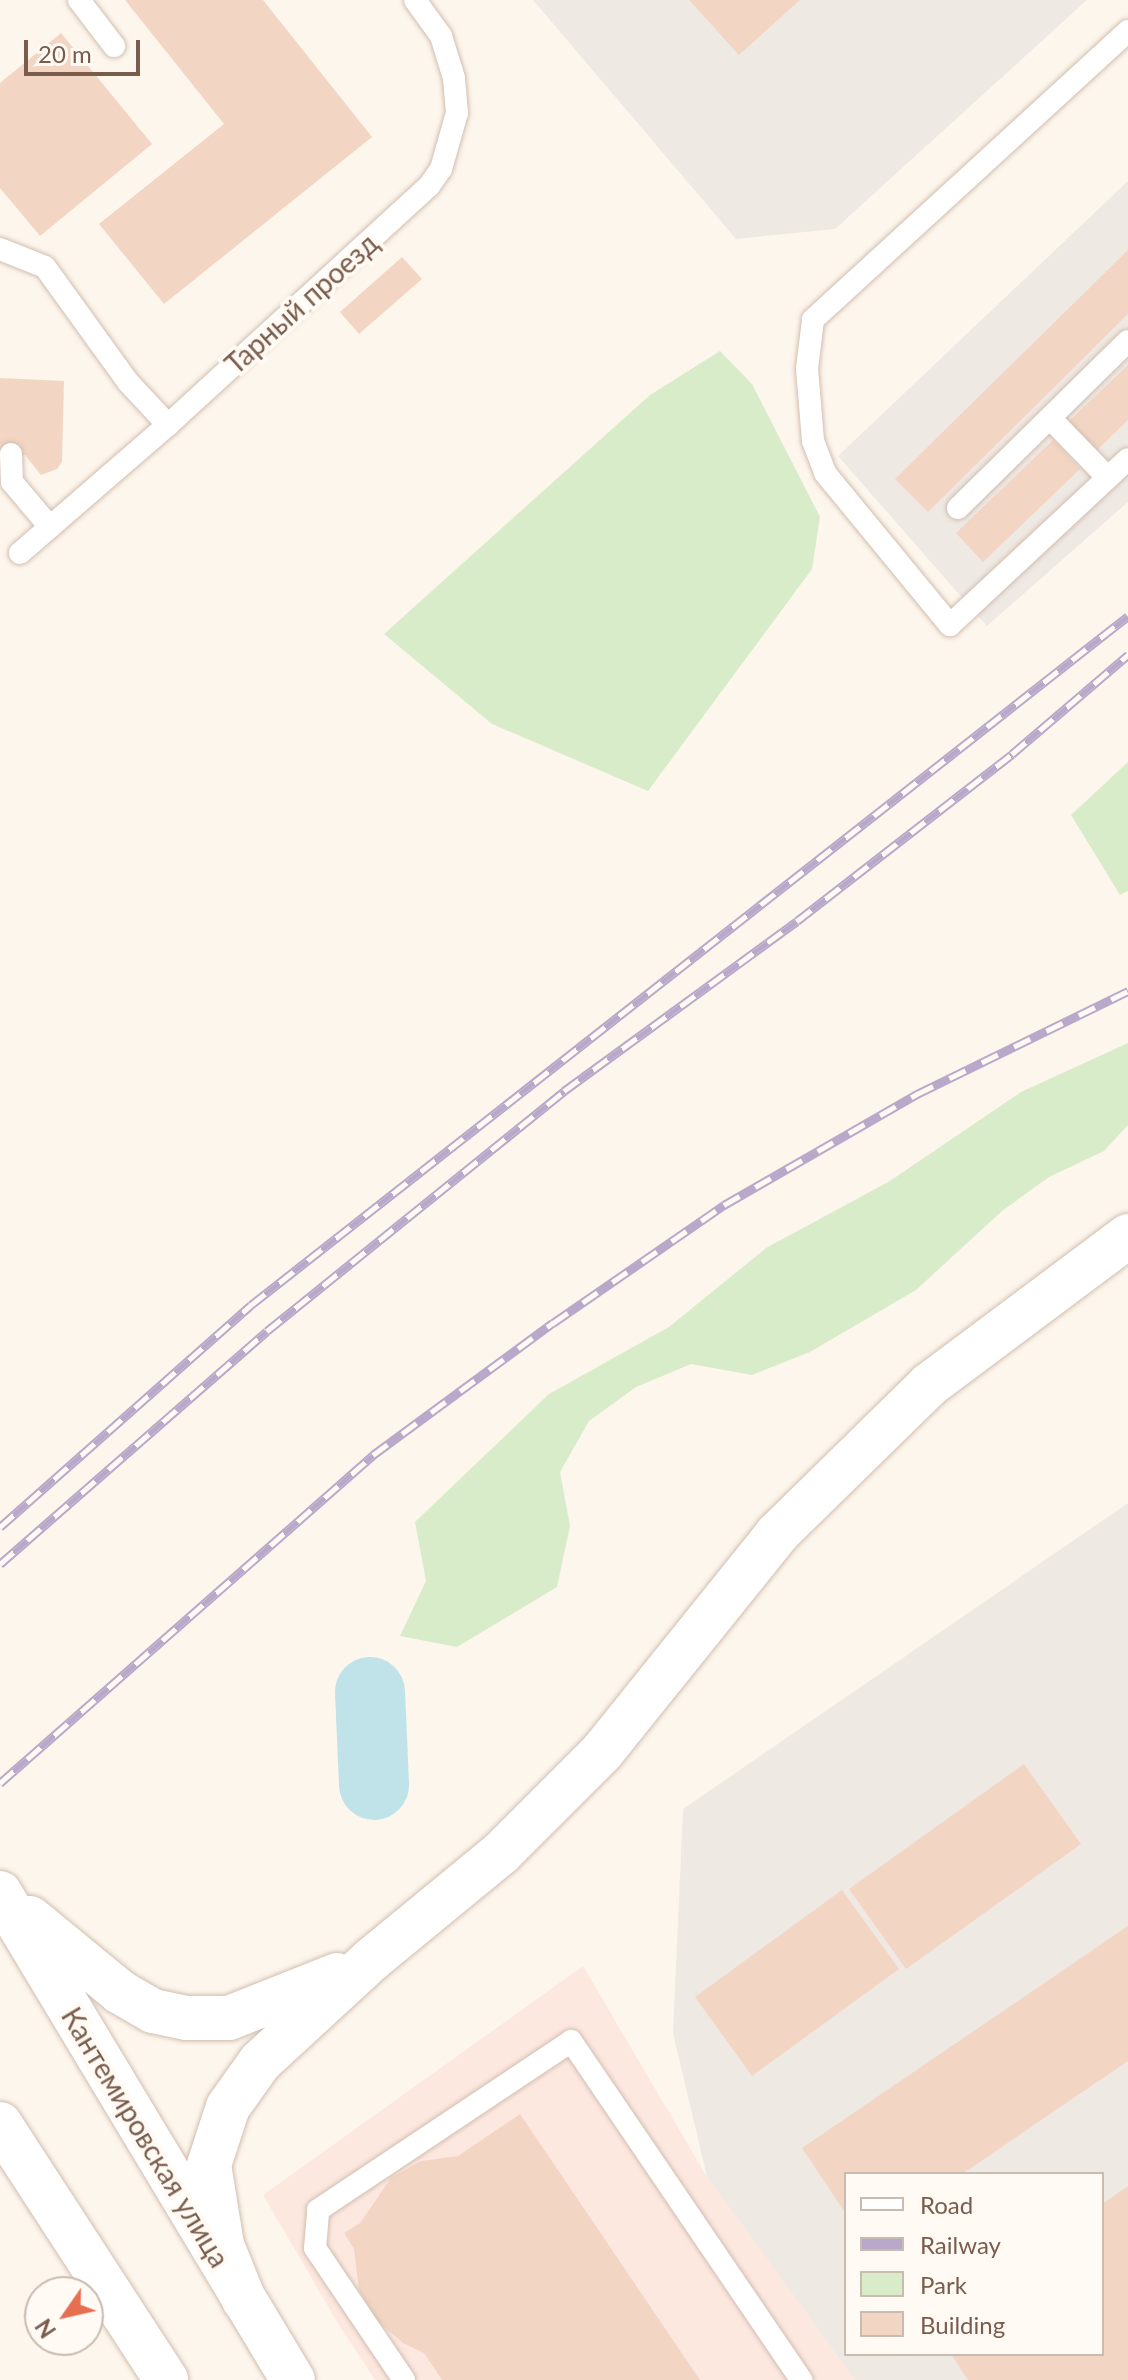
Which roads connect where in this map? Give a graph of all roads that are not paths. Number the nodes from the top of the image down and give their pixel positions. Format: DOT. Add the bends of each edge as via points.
graph roads {
  1 [pos="79,0"];
  2 [pos="415,0"];
  3 [pos="1128,31"];
  4 [pos="114,46"];
  5 [pos="0,249"];
  6 [pos="1128,341"];
  7 [pos="1050,418"];
  8 [pos="168,425"];
  9 [pos="11,454"];
  10 [pos="1128,459"];
  11 [pos="1108,478"];
  12 [pos="958,508"];
  13 [pos="50,527"];
  14 [pos="20,553"];
  15 [pos="1128,1236"];
  16 [pos="0,1892"];
  17 [pos="372,1959"];
  18 [pos="0,2124"];
  19 [pos="244,2300"];
  20 [pos="166,2380"];
  21 [pos="293,2380"];
  22 [pos="404,2380"];
  23 [pos="801,2380"];
  1 -- 4 [label="lane"];
  2 -- 8 [label="lane, Тарный проезд" via="441,36 454,78 457,113 436,195"];
  3 -- 11 [label="lane" via="813,320 807,369 813,441 825,473 950,625"];
  5 -- 8 [label="lane" via="45,267 128,382"];
  6 -- 7 [label="lane"];
  7 -- 11 [label="lane"];
  7 -- 12 [label="lane"];
  8 -- 13 [label="lane, Тарный проезд"];
  9 -- 13 [label="lane" via="12,482"];
  10 -- 11 [label="lane"];
  13 -- 14 [label="lane, Тарный проезд"];
  15 -- 17 [label="main road" via="929,1385 777,1534 602,1752 501,1853"];
  16 -- 17 [label="main road" via="120,1992 153,2011 186,2018 229,2018"];
  16 -- 19 [label="main road, Кантемировская улица"];
  17 -- 19 [label="main road" via="260,2062 217,2133 209,2165 212,2195 222,2245"];
  18 -- 20 [label="main road"];
  19 -- 21 [label="main road, Кантемировская улица"];
  22 -- 23 [label="lane" via="315,2248 318,2210 571,2041"];
}
